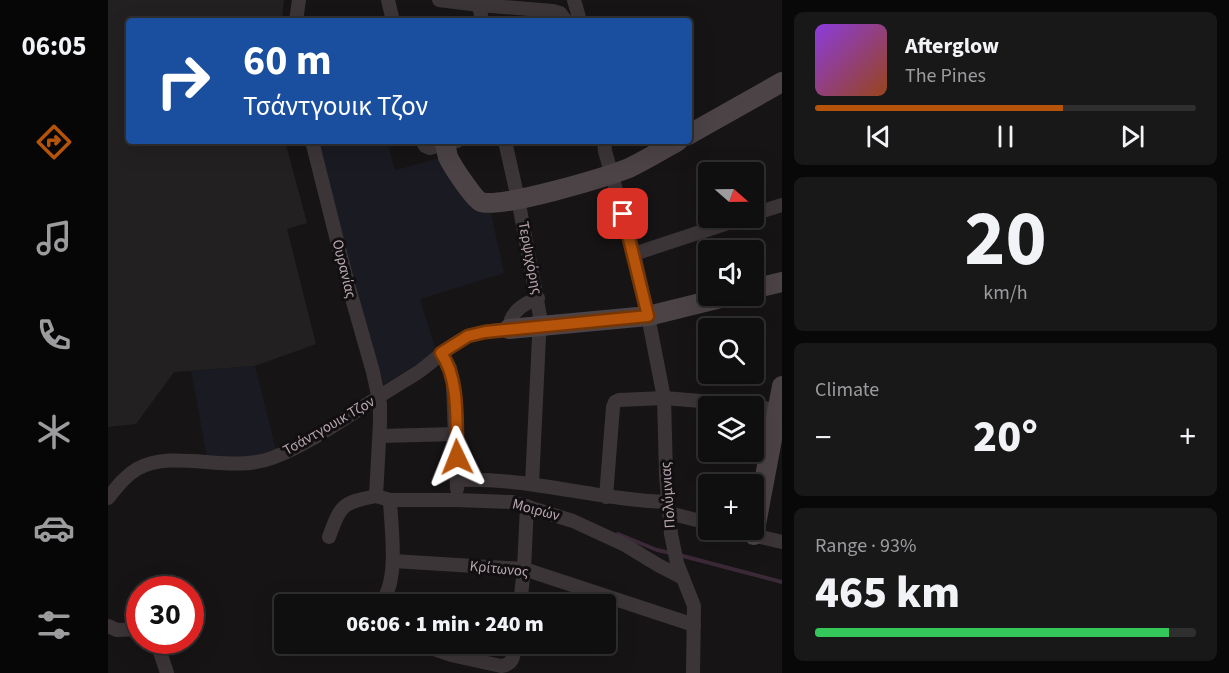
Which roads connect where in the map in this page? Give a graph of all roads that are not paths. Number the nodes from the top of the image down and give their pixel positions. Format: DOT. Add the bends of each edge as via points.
graph roads {
  1 [pos="299,0"];
  2 [pos="388,0"];
  3 [pos="438,0"];
  4 [pos="479,5"];
  5 [pos="296,18"];
  6 [pos="392,18"];
  7 [pos="481,18"];
  8 [pos="564,18"];
  9 [pos="782,82"];
  10 [pos="692,133"];
  11 [pos="313,144"];
  12 [pos="424,144"];
  13 [pos="444,144"];
  14 [pos="451,144"];
  15 [pos="506,144"];
  16 [pos="603,144"];
  17 [pos="673,144"];
  18 [pos="612,174"];
  19 [pos="518,199"];
  20 [pos="782,205"];
  21 [pos="764,211"];
  22 [pos="713,228"];
  23 [pos="634,254"];
  24 [pos="782,282"];
  25 [pos="764,287"];
  26 [pos="538,298"];
  27 [pos="698,304"];
  28 [pos="648,316"];
  29 [pos="540,326"];
  30 [pos="509,328"];
  31 [pos="441,353"];
  32 [pos="782,386"];
  33 [pos="379,396"];
  34 [pos="664,398"];
  35 [pos="698,401"];
  36 [pos="764,408"];
  37 [pos="780,410"];
  38 [pos="456,434"];
  39 [pos="380,436"];
  40 [pos="458,480"];
  41 [pos="532,484"];
  42 [pos="764,487"];
  43 [pos="376,496"];
  44 [pos="606,497"];
  45 [pos="108,498"];
  46 [pos="390,500"];
  47 [pos="456,500"];
  48 [pos="527,506"];
  49 [pos="669,508"];
  50 [pos="698,519"];
  51 [pos="329,537"];
  52 [pos="764,538"];
  53 [pos="782,542"];
  54 [pos="393,561"];
  55 [pos="524,569"];
  56 [pos="682,578"];
  57 [pos="387,594"];
  58 [pos="521,594"];
  59 [pos="108,626"];
  60 [pos="694,626"];
  61 [pos="126,630"];
  62 [pos="161,654"];
  63 [pos="448,654"];
  64 [pos="513,654"];
  65 [pos="167,673"];
  66 [pos="693,673"];
  1 -- 5 [label="street"];
  2 -- 6 [label="street"];
  3 -- 4 [label="street"];
  4 -- 7 [label="street"];
  4 -- 8 [label="street" via="553,11"];
  9 -- 10 [label="street"];
  11 -- 33 [label="street, Ουρανίας"];
  12 -- 13 [label="street" via="430,148"];
  14 -- 19 [label="street" via="450,160 476,199 490,203"];
  15 -- 19 [label="street, Τερψιχόρης"];
  16 -- 18 [label="street, Πολύμνιας"];
  17 -- 18 [label="street"];
  18 -- 19 [label="street"];
  18 -- 23 [label="street, Πολύμνιας"];
  19 -- 26 [label="street, Τερψιχόρης"];
  20 -- 21 [label="street"];
  22 -- 23 [label="street"];
  23 -- 28 [label="street, Πολύμνιας"];
  24 -- 25 [label="street"];
  26 -- 29 [label="street, Τερψιχόρης"];
  26 -- 30 [label="street" via="515,312"];
  27 -- 28 [label="street"];
  28 -- 29 [label="street"];
  28 -- 34 [label="street, Πολύμνιας"];
  29 -- 30 [label="street"];
  29 -- 41 [label="street, Τερψιχόρης"];
  30 -- 31 [label="street, Τσάντγουικ Τζον" via="473,334"];
  31 -- 33 [label="street, Τσάντγουικ Τζον"];
  31 -- 38 [label="street" via="453,384"];
  32 -- 37 [label="street"];
  33 -- 39 [label="street, Ουρανίας"];
  33 -- 45 [label="street, Τσάντγουικ Τζον" via="300,446 270,459 240,464 151,464 131,474"];
  34 -- 35 [label="street"];
  34 -- 44 [label="street" via="615,402"];
  34 -- 49 [label="street, Πολύμνιας"];
  36 -- 37 [label="street"];
  37 -- 42 [label="street"];
  38 -- 39 [label="street"];
  38 -- 40 [label="street"];
  39 -- 43 [label="street, Ουρανίας"];
  40 -- 41 [label="street"];
  40 -- 47 [label="street"];
  41 -- 44 [label="street"];
  43 -- 46 [label="street, Μοιρών"];
  43 -- 51 [label="street" via="345,504"];
  44 -- 49 [label="street"];
  46 -- 47 [label="street, Μοιρών"];
  46 -- 54 [label="street"];
  47 -- 48 [label="street, Μοιρών"];
  48 -- 55 [label="street"];
  48 -- 56 [label="street, Μοιρών" via="573,521 625,545"];
  49 -- 50 [label="street"];
  49 -- 56 [label="street, Πολύμνιας"];
  52 -- 53 [label="street"];
  54 -- 55 [label="street, Κρίτωνος"];
  54 -- 57 [label="street"];
  55 -- 58 [label="street"];
  55 -- 60 [label="street, Κρίτωνος"];
  56 -- 60 [label="street, Πολύμνιας" via="693,602"];
  59 -- 61 [label="street"];
  60 -- 66 [label="street, Πολύμνιας"];
  62 -- 65 [label="street"];
  63 -- 64 [label="street" via="501,666 512,661"];
}
